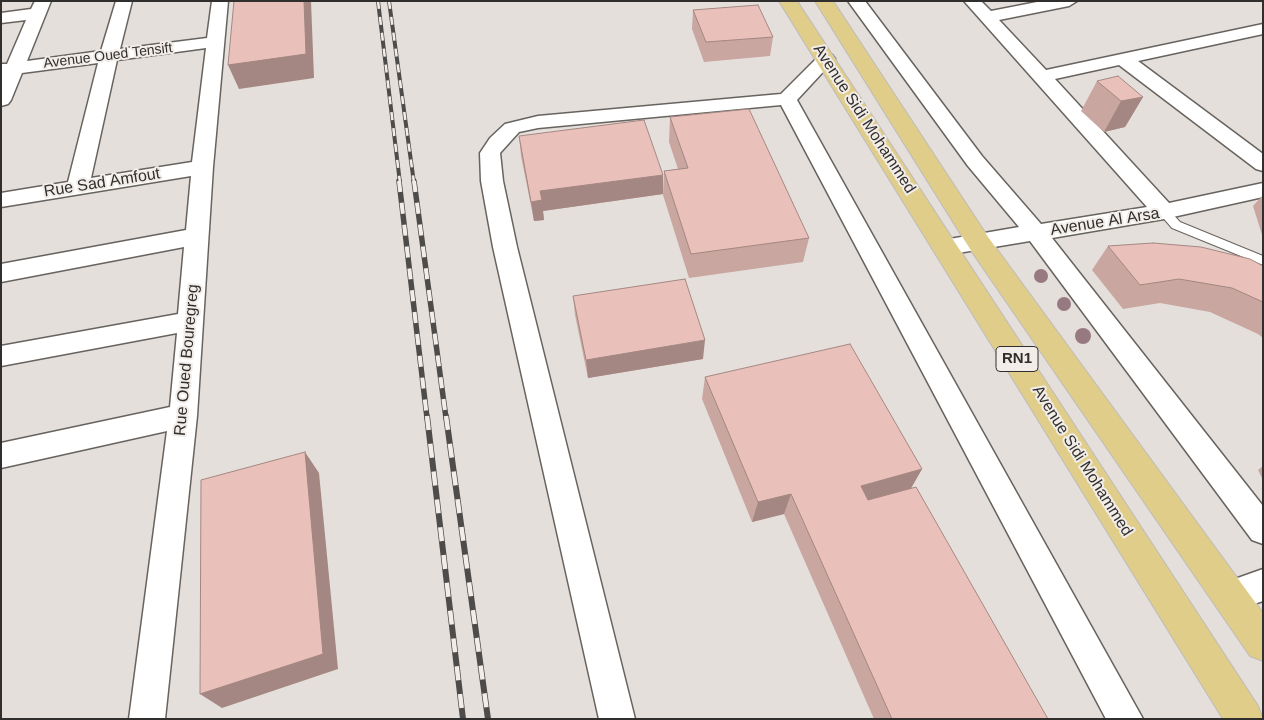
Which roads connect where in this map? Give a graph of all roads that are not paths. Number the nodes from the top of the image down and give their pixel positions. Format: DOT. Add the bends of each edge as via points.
graph roads {
  1 [pos="124,1"];
  2 [pos="220,1"];
  3 [pos="788,1"];
  4 [pos="824,1"];
  5 [pos="856,1"];
  6 [pos="972,1"];
  7 [pos="1069,1"];
  8 [pos="41,7"];
  9 [pos="1,18"];
  10 [pos="987,18"];
  11 [pos="1263,29"];
  12 [pos="214,42"];
  13 [pos="108,56"];
  14 [pos="826,59"];
  15 [pos="1123,59"];
  16 [pos="9,69"];
  17 [pos="1042,76"];
  18 [pos="787,98"];
  19 [pos="1,100"];
  20 [pos="1263,164"];
  21 [pos="202,167"];
  22 [pos="78,186"];
  23 [pos="1263,190"];
  24 [pos="1,200"];
  25 [pos="1164,212"];
  26 [pos="1036,233"];
  27 [pos="198,236"];
  28 [pos="979,243"];
  29 [pos="946,248"];
  30 [pos="1263,261"];
  31 [pos="1,273"];
  32 [pos="191,321"];
  33 [pos="1,356"];
  34 [pos="183,416"];
  35 [pos="2,458"];
  36 [pos="1263,530"];
  37 [pos="1263,585"];
  38 [pos="1230,596"];
  39 [pos="1263,643"];
  40 [pos="147,719"];
  41 [pos="617,719"];
  42 [pos="1125,719"];
  43 [pos="1246,719"];
  1 -- 13 [label="street"];
  2 -- 12 [label="street, Rue Oued Bouregreg"];
  3 -- 14 [label="main road, Avenue Sidi Mohammed / RN1"];
  4 -- 28 [label="main road, Avenue Sidi Mohammed / RN1"];
  5 -- 26 [label="street" via="975,161"];
  6 -- 10 [label="street"];
  7 -- 10 [label="street"];
  8 -- 9 [label="street"];
  8 -- 16 [label="street"];
  10 -- 17 [label="street"];
  11 -- 15 [label="street"];
  12 -- 13 [label="street, Avenue Oued Tensift"];
  12 -- 21 [label="street, Rue Oued Bouregreg"];
  13 -- 16 [label="street, Avenue Oued Tensift"];
  13 -- 22 [label="street"];
  14 -- 18 [label="street"];
  14 -- 29 [label="main road, Avenue Sidi Mohammed / RN1"];
  15 -- 17 [label="street"];
  15 -- 20 [label="street"];
  16 -- 19 [label="street"];
  17 -- 25 [label="street"];
  18 -- 41 [label="street" via="538,122 512,128 490,153 505,247"];
  18 -- 42 [label="street"];
  21 -- 22 [label="street, Rue Sad Amfout"];
  21 -- 27 [label="street, Rue Oued Bouregreg"];
  22 -- 24 [label="street, Rue Sad Amfout"];
  23 -- 25 [label="street, Avenue Al Arsa"];
  25 -- 26 [label="street, Avenue Al Arsa"];
  25 -- 30 [label="lane" via="1176,225"];
  26 -- 28 [label="street, Avenue Al Arsa"];
  26 -- 36 [label="street"];
  27 -- 31 [label="street"];
  27 -- 32 [label="street, Rue Oued Bouregreg"];
  28 -- 29 [label="street, Avenue Al Arsa"];
  28 -- 38 [label="main road, Avenue Sidi Mohammed / RN1"];
  29 -- 43 [label="main road, Avenue Sidi Mohammed / RN1"];
  32 -- 33 [label="street"];
  32 -- 34 [label="street, Rue Oued Bouregreg"];
  34 -- 35 [label="street"];
  34 -- 40 [label="street, Rue Oued Bouregreg"];
  37 -- 38 [label="street"];
  38 -- 39 [label="main road, Avenue Sidi Mohammed / RN1"];
}
